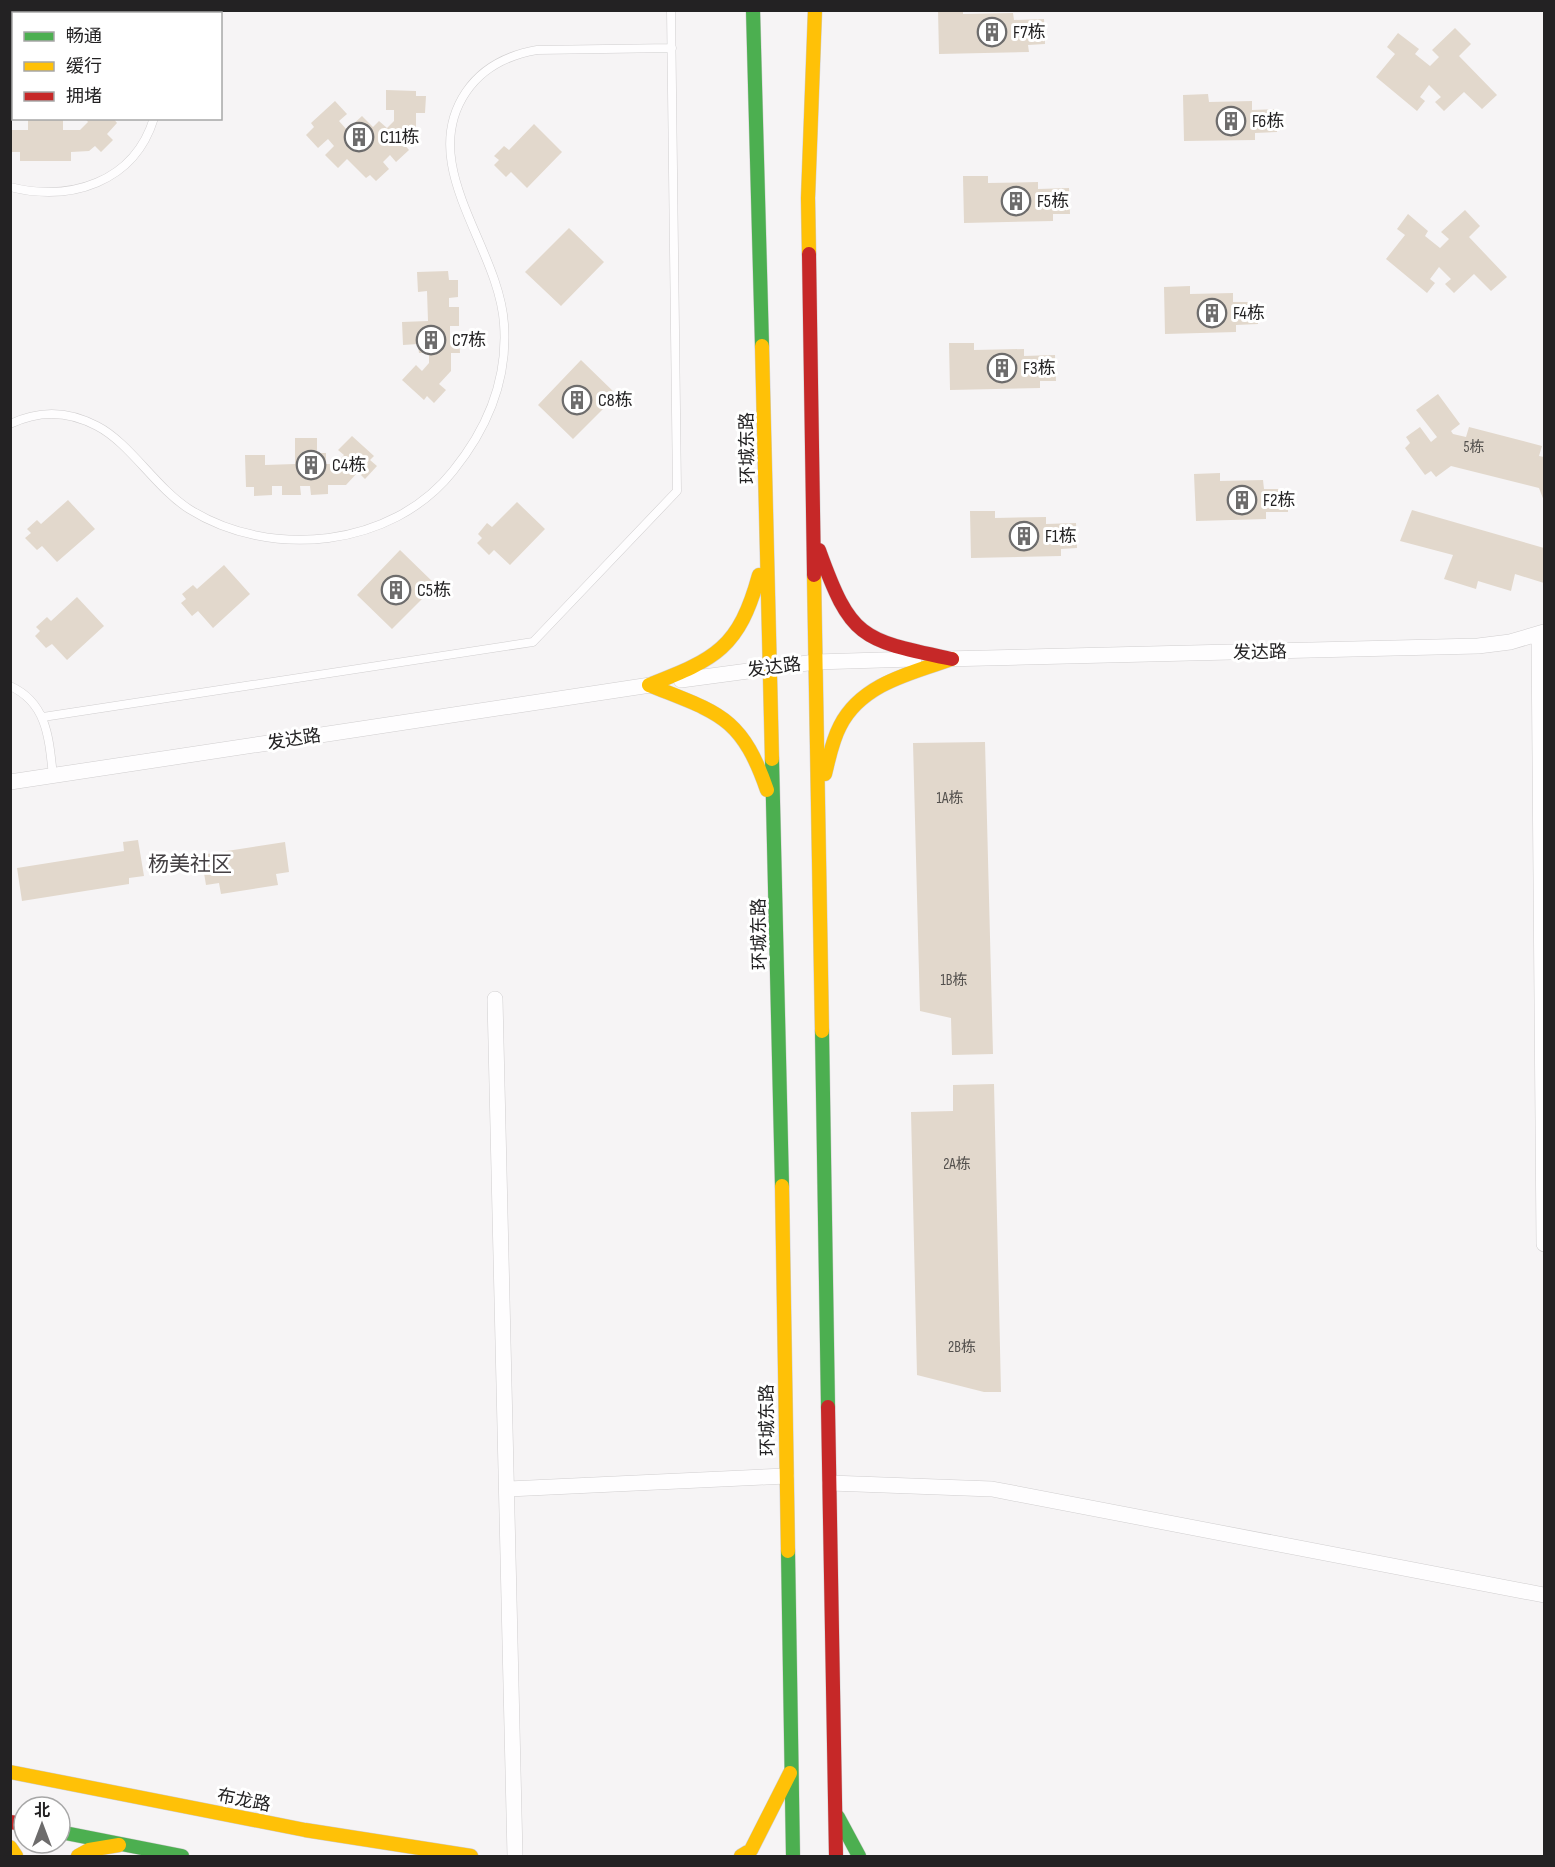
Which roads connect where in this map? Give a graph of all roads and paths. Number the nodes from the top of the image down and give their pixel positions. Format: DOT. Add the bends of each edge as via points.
graph roads {
  1 [pos="671,10"];
  2 [pos="753,10"];
  3 [pos="815,10"];
  4 [pos="672,48"];
  5 [pos="153,120"];
  6 [pos="10,187"];
  7 [pos="10,424"];
  8 [pos="813,533"];
  9 [pos="768,538"];
  10 [pos="1542,633"];
  11 [pos="952,659"];
  12 [pos="814,662"];
  13 [pos="771,667"];
  14 [pos="649,685"];
  15 [pos="10,686"];
  16 [pos="43,717"];
  17 [pos="53,776"];
  18 [pos="10,782"];
  19 [pos="817,802"];
  20 [pos="774,808"];
  21 [pos="495,999"];
  22 [pos="1545,1244"];
  23 [pos="786,1476"];
  24 [pos="830,1483"];
  25 [pos="508,1489"];
  26 [pos="1545,1595"];
  27 [pos="792,1770"];
  28 [pos="10,1772"];
  29 [pos="835,1813"];
  30 [pos="72,1834"];
  31 [pos="126,1845"];
  32 [pos="10,1847"];
  33 [pos="16,1857"];
  34 [pos="78,1857"];
  35 [pos="182,1857"];
  36 [pos="471,1857"];
  37 [pos="515,1857"];
  38 [pos="741,1857"];
  39 [pos="793,1857"];
  40 [pos="836,1857"];
  41 [pos="859,1857"];
  1 -- 4 [label="lane"];
  2 -- 9 [label="main road, 环城东路"];
  3 -- 8 [label="main road" via="808,198"];
  4 -- 7 [label="lane" via="522,53 494,65 462,98 451,126 449,157 498,284 504,324 503,365 493,404 476,441 451,474 421,501 386,522 347,536 306,541 265,538 226,527 189,509 157,484 116,440 81,418 41,414"];
  4 -- 16 [label="lane" via="678,491 533,642"];
  5 -- 6 [label="lane" via="137,152 116,172 92,186 64,193 36,193"];
  8 -- 11 [label="main road" via="840,606 855,626 889,645"];
  8 -- 12 [label="main road"];
  9 -- 13 [label="main road, 环城东路"];
  9 -- 14 [label="main road" via="752,607 731,641 699,665"];
  10 -- 11 [label="street, 发达路" via="1478,646"];
  10 -- 22 [label="street"];
  11 -- 12 [label="street, 发达路"];
  11 -- 19 [label="main road" via="877,687 856,702 836,735"];
  12 -- 13 [label="street, 发达路"];
  12 -- 19 [label="main road"];
  13 -- 14 [label="street, 发达路"];
  13 -- 20 [label="main road, 环城东路"];
  14 -- 17 [label="street, 发达路"];
  14 -- 20 [label="main road" via="712,712 735,728 753,752"];
  15 -- 16 [label="lane" via="27,696"];
  16 -- 17 [label="lane"];
  17 -- 18 [label="street, 发达路"];
  19 -- 24 [label="main road"];
  20 -- 23 [label="main road, 环城东路"];
  21 -- 25 [label="street"];
  23 -- 25 [label="street"];
  23 -- 27 [label="main road, 环城东路"];
  24 -- 26 [label="street" via="992,1489"];
  24 -- 29 [label="main road"];
  25 -- 37 [label="street"];
  27 -- 38 [label="main road" via="751,1850"];
  27 -- 39 [label="main road, 环城东路"];
  28 -- 36 [label="main road, 布龙路" via="305,1830"];
  29 -- 40 [label="main road"];
  29 -- 41 [label="main road"];
  30 -- 31 [label="main road"];
  31 -- 34 [label="main road" via="107,1846"];
  31 -- 35 [label="main road"];
  32 -- 33 [label="main road"];
}
